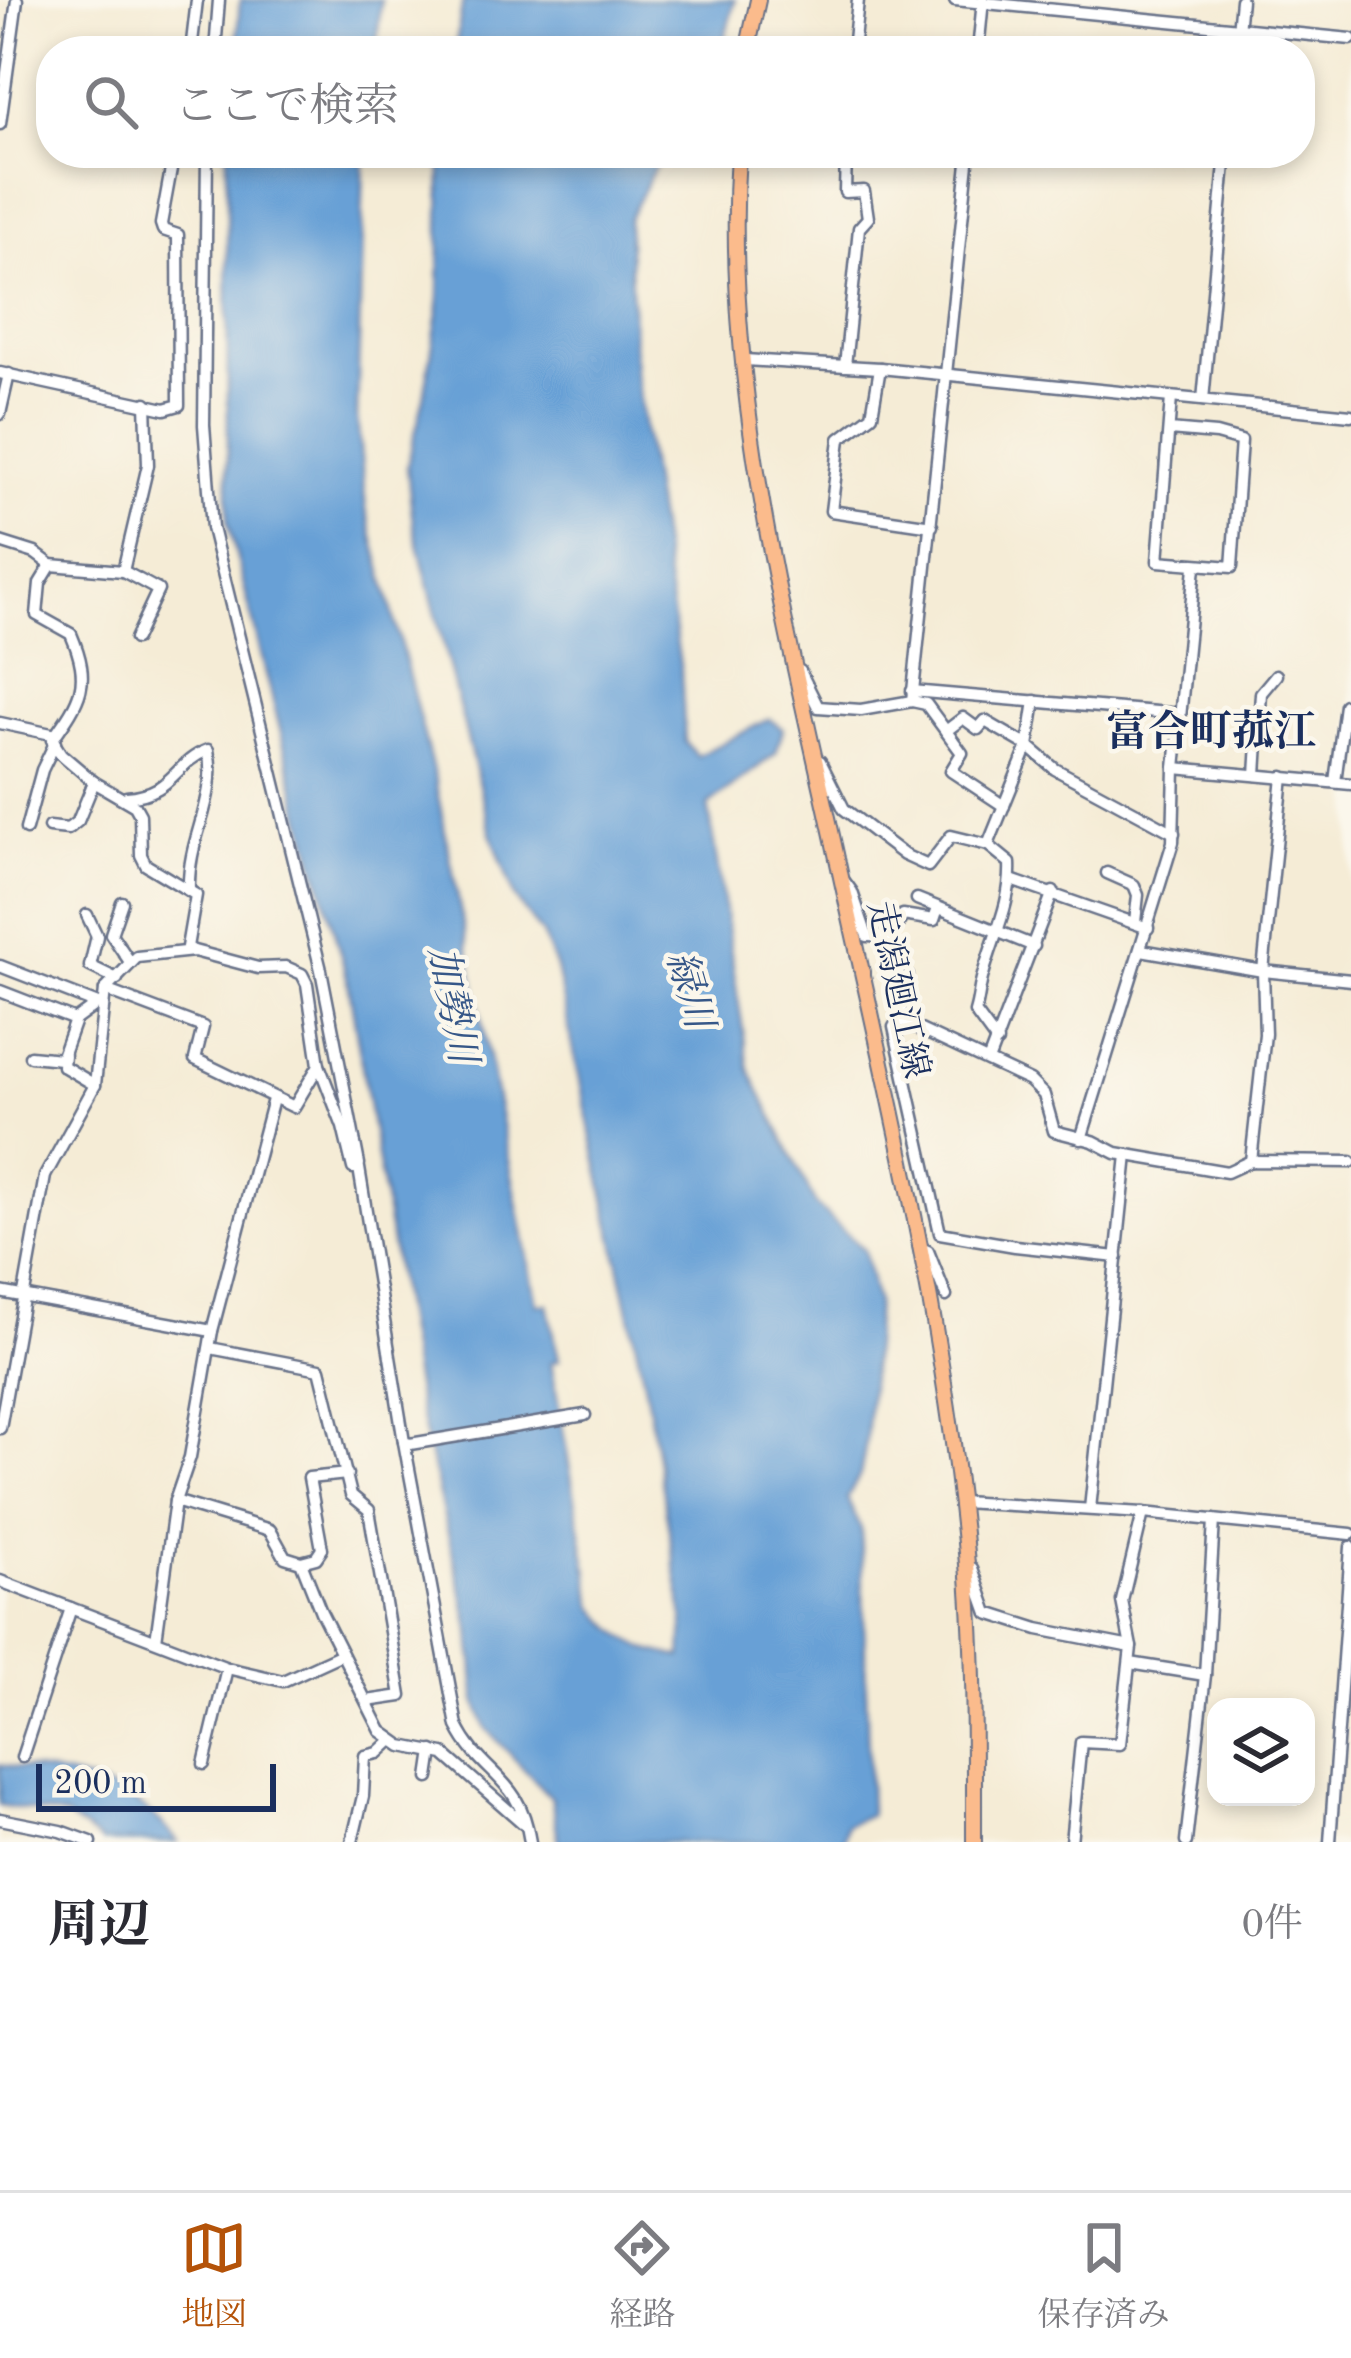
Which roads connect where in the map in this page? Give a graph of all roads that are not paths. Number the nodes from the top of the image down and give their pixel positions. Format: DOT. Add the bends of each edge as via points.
graph roads {
  1 [pos="17,0"];
  2 [pos="197,0"];
  3 [pos="219,0"];
  4 [pos="758,0"];
  5 [pos="859,0"];
  6 [pos="955,0"];
  7 [pos="1240,0"];
  8 [pos="983,2"];
  9 [pos="1238,29"];
  10 [pos="193,36"];
  11 [pos="216,36"];
  12 [pos="750,36"];
  13 [pos="855,36"];
  14 [pos="980,36"];
  15 [pos="1237,36"];
  16 [pos="1351,39"];
  17 [pos="0,124"];
  18 [pos="171,168"];
  19 [pos="208,168"];
  20 [pos="738,168"];
  21 [pos="845,168"];
  22 [pos="967,168"];
  23 [pos="1225,168"];
  24 [pos="745,360"];
  25 [pos="845,366"];
  26 [pos="880,368"];
  27 [pos="5,373"];
  28 [pos="945,376"];
  29 [pos="1172,398"];
  30 [pos="1203,400"];
  31 [pos="146,403"];
  32 [pos="0,414"];
  33 [pos="1351,415"];
  34 [pos="1169,430"];
  35 [pos="932,526"];
  36 [pos="0,542"];
  37 [pos="51,565"];
  38 [pos="1196,567"];
  39 [pos="123,571"];
  40 [pos="135,639"];
  41 [pos="796,662"];
  42 [pos="1276,675"];
  43 [pos="912,696"];
  44 [pos="1035,701"];
  45 [pos="1345,705"];
  46 [pos="1180,714"];
  47 [pos="0,723"];
  48 [pos="946,731"];
  49 [pos="55,739"];
  50 [pos="1028,746"];
  51 [pos="814,749"];
  52 [pos="1175,768"];
  53 [pos="1256,775"];
  54 [pos="1283,777"];
  55 [pos="94,782"];
  56 [pos="1335,782"];
  57 [pos="1351,784"];
  58 [pos="119,794"];
  59 [pos="1004,806"];
  60 [pos="49,826"];
  61 [pos="26,829"];
  62 [pos="1174,833"];
  63 [pos="988,845"];
  64 [pos="1107,874"];
  65 [pos="842,878"];
  66 [pos="1011,880"];
  67 [pos="189,889"];
  68 [pos="1053,892"];
  69 [pos="917,899"];
  70 [pos="122,902"];
  71 [pos="938,908"];
  72 [pos="87,915"];
  73 [pos="1135,922"];
  74 [pos="1148,928"];
  75 [pos="1000,931"];
  76 [pos="95,932"];
  77 [pos="111,934"];
  78 [pos="1034,946"];
  79 [pos="1141,950"];
  80 [pos="194,952"];
  81 [pos="130,962"];
  82 [pos="0,966"];
  83 [pos="1263,971"];
  84 [pos="908,976"];
  85 [pos="117,980"];
  86 [pos="1351,980"];
  87 [pos="105,990"];
  88 [pos="0,991"];
  89 [pos="100,1005"];
  90 [pos="75,1020"];
  91 [pos="899,1020"];
  92 [pos="997,1042"];
  93 [pos="30,1055"];
  94 [pos="64,1055"];
  95 [pos="988,1061"];
  96 [pos="320,1065"];
  97 [pos="95,1084"];
  98 [pos="273,1099"];
  99 [pos="1081,1139"];
  100 [pos="1127,1155"];
  101 [pos="1251,1160"];
  102 [pos="1351,1162"];
  103 [pos="359,1168"];
  104 [pos="919,1247"];
  105 [pos="1117,1257"];
  106 [pos="0,1292"];
  107 [pos="23,1296"];
  108 [pos="946,1296"];
  109 [pos="212,1331"];
  110 [pos="210,1348"];
  111 [pos="585,1415"];
  112 [pos="0,1428"];
  113 [pos="407,1443"];
  114 [pos="347,1474"];
  115 [pos="175,1501"];
  116 [pos="961,1502"];
  117 [pos="1090,1509"];
  118 [pos="1143,1513"];
  119 [pos="1214,1520"];
  120 [pos="1351,1534"];
  121 [pos="1351,1547"];
  122 [pos="966,1552"];
  123 [pos="302,1562"];
  124 [pos="0,1581"];
  125 [pos="71,1608"];
  126 [pos="156,1640"];
  127 [pos="1131,1647"];
  128 [pos="342,1654"];
  129 [pos="1130,1663"];
  130 [pos="227,1668"];
  131 [pos="1204,1675"];
  132 [pos="367,1702"];
  133 [pos="391,1741"];
  134 [pos="433,1755"];
  135 [pos="22,1757"];
  136 [pos="204,1764"];
  137 [pos="429,1778"];
  138 [pos="0,1819"];
  139 [pos="524,1824"];
  140 [pos="91,1842"];
  141 [pos="352,1842"];
  142 [pos="530,1842"];
  143 [pos="974,1842"];
  144 [pos="1071,1842"];
  145 [pos="1186,1842"];
  146 [pos="1330,1842"];
  1 -- 17 [label="street"];
  2 -- 10 [label="street"];
  3 -- 11 [label="street"];
  4 -- 12 [label="main road"];
  5 -- 13 [label="street"];
  6 -- 8 [label="street"];
  7 -- 9 [label="street"];
  8 -- 9 [label="street"];
  8 -- 14 [label="street"];
  9 -- 15 [label="street"];
  9 -- 16 [label="street"];
  18 -- 31 [label="street" via="160,224 178,235 179,405"];
  19 -- 103 [label="street" via="204,425 212,528 321,970"];
  20 -- 24 [label="main road, 走潟廻江線"];
  21 -- 25 [label="street" via="844,192 864,191 868,218 859,228"];
  22 -- 28 [label="street"];
  23 -- 30 [label="street"];
  24 -- 25 [label="street"];
  24 -- 41 [label="main road, 走潟廻江線"];
  25 -- 26 [label="street"];
  26 -- 28 [label="street"];
  26 -- 35 [label="street" via="872,415 840,439 831,512"];
  27 -- 31 [label="street"];
  27 -- 32 [label="street"];
  28 -- 29 [label="street"];
  28 -- 35 [label="street"];
  29 -- 30 [label="street"];
  29 -- 34 [label="street"];
  30 -- 33 [label="street"];
  31 -- 39 [label="street" via="148,465"];
  34 -- 38 [label="street" via="1158,561"];
  34 -- 38 [label="street" via="1233,437 1243,450 1233,564"];
  35 -- 43 [label="street"];
  36 -- 37 [label="street"];
  37 -- 39 [label="street"];
  37 -- 49 [label="street" via="37,615 71,634 83,672 82,694"];
  38 -- 46 [label="street"];
  39 -- 40 [label="street" via="158,590"];
  41 -- 43 [label="street" via="818,706 861,710"];
  41 -- 51 [label="main road, 走潟廻江線"];
  42 -- 53 [label="street" via="1261,693"];
  43 -- 44 [label="street"];
  43 -- 48 [label="street"];
  44 -- 46 [label="street"];
  44 -- 50 [label="street"];
  45 -- 56 [label="street"];
  46 -- 52 [label="street"];
  47 -- 49 [label="street"];
  48 -- 50 [label="street" via="963,718 978,729 985,721"];
  48 -- 59 [label="street" via="962,753 951,771"];
  49 -- 55 [label="street"];
  49 -- 61 [label="street"];
  50 -- 59 [label="street"];
  50 -- 62 [label="street"];
  51 -- 63 [label="street" via="844,809 904,855 928,866 951,836"];
  51 -- 65 [label="main road, 走潟廻江線"];
  52 -- 53 [label="street"];
  52 -- 62 [label="street"];
  53 -- 54 [label="street"];
  54 -- 56 [label="street"];
  54 -- 83 [label="street"];
  55 -- 58 [label="street"];
  55 -- 60 [label="street" via="78,821 68,829"];
  56 -- 57 [label="street"];
  58 -- 67 [label="street" via="140,815 146,865"];
  58 -- 67 [label="street" via="160,790 208,749 214,776"];
  59 -- 63 [label="street"];
  62 -- 74 [label="street"];
  63 -- 66 [label="street" via="1010,863"];
  64 -- 73 [label="street" via="1134,885"];
  65 -- 71 [label="street" via="867,936 891,937 903,915 934,920"];
  65 -- 104 [label="main road, 走潟廻江線"];
  66 -- 68 [label="street"];
  66 -- 75 [label="street"];
  67 -- 80 [label="street" via="197,902 187,947"];
  68 -- 73 [label="street"];
  68 -- 78 [label="street"];
  69 -- 71 [label="street"];
  70 -- 77 [label="street"];
  71 -- 75 [label="street"];
  72 -- 76 [label="street"];
  73 -- 74 [label="street"];
  74 -- 79 [label="street"];
  75 -- 78 [label="street"];
  75 -- 92 [label="street" via="975,1012"];
  76 -- 77 [label="street"];
  76 -- 85 [label="street" via="90,966"];
  77 -- 81 [label="street"];
  78 -- 92 [label="street"];
  79 -- 83 [label="street"];
  79 -- 99 [label="street"];
  80 -- 81 [label="street"];
  80 -- 96 [label="street" via="302,974"];
  81 -- 85 [label="street"];
  82 -- 89 [label="street"];
  83 -- 86 [label="street"];
  83 -- 101 [label="street"];
  84 -- 91 [label="street"];
  85 -- 87 [label="street"];
  87 -- 89 [label="street"];
  87 -- 98 [label="street" via="203,1027 195,1059"];
  88 -- 90 [label="street"];
  89 -- 90 [label="street"];
  89 -- 97 [label="street"];
  90 -- 94 [label="street"];
  91 -- 95 [label="street"];
  91 -- 105 [label="street" via="894,1027 940,1233"];
  92 -- 95 [label="street"];
  93 -- 94 [label="street"];
  94 -- 97 [label="street" via="68,1072"];
  95 -- 99 [label="street" via="1030,1081 1054,1131"];
  96 -- 98 [label="street" via="294,1108"];
  96 -- 103 [label="street"];
  97 -- 107 [label="street" via="45,1176"];
  98 -- 109 [label="street"];
  99 -- 100 [label="street"];
  100 -- 101 [label="street" via="1227,1172"];
  100 -- 105 [label="street"];
  101 -- 102 [label="street"];
  103 -- 113 [label="street"];
  104 -- 108 [label="street"];
  104 -- 116 [label="main road, 走潟廻江線"];
  105 -- 117 [label="street"];
  106 -- 107 [label="street"];
  107 -- 109 [label="street"];
  107 -- 112 [label="street"];
  109 -- 110 [label="street"];
  110 -- 114 [label="street" via="320,1369"];
  110 -- 115 [label="street"];
  111 -- 113 [label="street"];
  113 -- 139 [label="street" via="457,1726 511,1786"];
  114 -- 123 [label="street" via="309,1478 322,1549"];
  114 -- 132 [label="street" via="351,1495 369,1510 400,1696"];
  115 -- 123 [label="street" via="270,1530 285,1557"];
  115 -- 126 [label="street"];
  116 -- 117 [label="street"];
  116 -- 122 [label="main road, 走潟廻江線"];
  117 -- 118 [label="street"];
  118 -- 119 [label="street"];
  118 -- 127 [label="street" via="1121,1601"];
  119 -- 120 [label="street"];
  119 -- 131 [label="street"];
  121 -- 146 [label="street"];
  122 -- 127 [label="street" via="988,1613"];
  122 -- 143 [label="main road, 走潟廻江線"];
  123 -- 128 [label="street"];
  124 -- 125 [label="street"];
  125 -- 126 [label="street"];
  125 -- 135 [label="street"];
  126 -- 130 [label="street"];
  127 -- 129 [label="street"];
  128 -- 130 [label="street" via="283,1681"];
  128 -- 132 [label="street"];
  129 -- 131 [label="street"];
  129 -- 144 [label="street" via="1120,1744 1081,1742"];
  130 -- 136 [label="street"];
  131 -- 145 [label="street"];
  132 -- 133 [label="street"];
  133 -- 134 [label="street"];
  133 -- 141 [label="street" via="365,1756"];
  134 -- 137 [label="street"];
  134 -- 139 [label="street" via="444,1754"];
  138 -- 140 [label="street"];
  139 -- 142 [label="street"];
}
